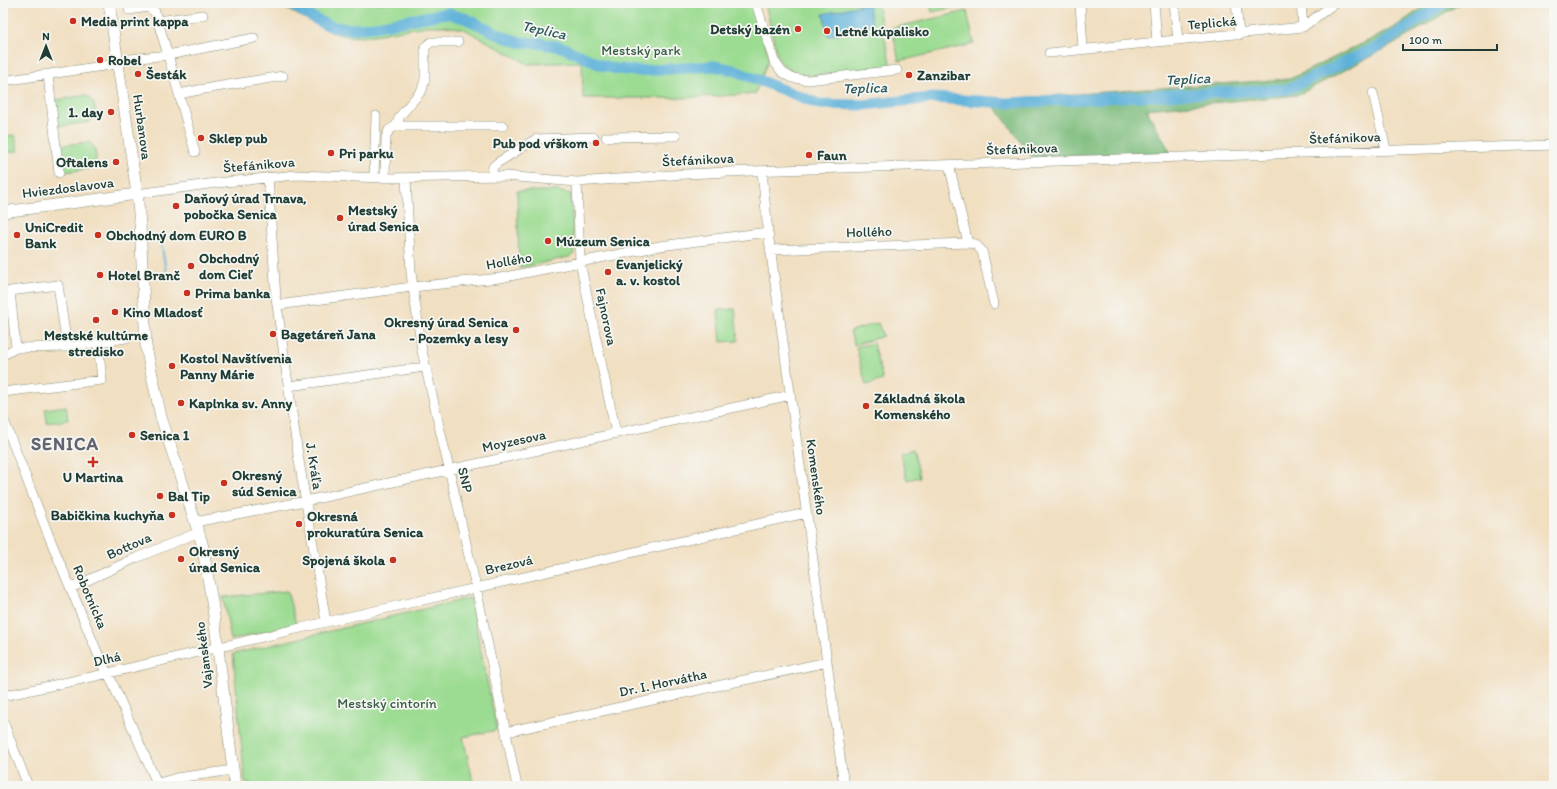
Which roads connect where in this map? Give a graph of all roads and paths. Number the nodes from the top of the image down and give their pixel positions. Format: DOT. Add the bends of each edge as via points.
graph roads {
  1 [pos="109,3"];
  2 [pos="756,3"];
  3 [pos="1080,3"];
  4 [pos="1154,3"];
  5 [pos="1174,3"];
  6 [pos="1236,3"];
  7 [pos="1301,3"];
  8 [pos="1335,3"];
  9 [pos="129,10"];
  10 [pos="203,15"];
  11 [pos="158,21"];
  12 [pos="1303,27"];
  13 [pos="1239,35"];
  14 [pos="254,38"];
  15 [pos="1178,40"];
  16 [pos="458,42"];
  17 [pos="1157,42"];
  18 [pos="1083,49"];
  19 [pos="1049,53"];
  20 [pos="168,55"];
  21 [pos="118,63"];
  22 [pos="897,70"];
  23 [pos="48,74"];
  24 [pos="283,76"];
  25 [pos="3,81"];
  26 [pos="1373,93"];
  27 [pos="179,94"];
  28 [pos="376,116"];
  29 [pos="396,126"];
  30 [pos="503,126"];
  31 [pos="676,136"];
  32 [pos="594,137"];
  33 [pos="606,137"];
  34 [pos="1554,145"];
  35 [pos="1386,150"];
  36 [pos="195,152"];
  37 [pos="949,165"];
  38 [pos="762,171"];
  39 [pos="59,173"];
  40 [pos="491,176"];
  41 [pos="268,177"];
  42 [pos="374,177"];
  43 [pos="385,178"];
  44 [pos="406,178"];
  45 [pos="577,182"];
  46 [pos="137,194"];
  47 [pos="3,212"];
  48 [pos="768,232"];
  49 [pos="968,242"];
  50 [pos="770,250"];
  51 [pos="580,262"];
  52 [pos="412,287"];
  53 [pos="994,304"];
  54 [pos="278,305"];
  55 [pos="126,338"];
  56 [pos="98,343"];
  57 [pos="16,348"];
  58 [pos="67,348"];
  59 [pos="3,354"];
  60 [pos="425,367"];
  61 [pos="289,386"];
  62 [pos="3,392"];
  63 [pos="791,395"];
  64 [pos="3,418"];
  65 [pos="616,433"];
  66 [pos="448,470"];
  67 [pos="306,501"];
  68 [pos="806,513"];
  69 [pos="197,527"];
  70 [pos="476,587"];
  71 [pos="71,588"];
  72 [pos="326,622"];
  73 [pos="218,647"];
  74 [pos="827,662"];
  75 [pos="108,674"];
  76 [pos="3,696"];
  77 [pos="3,721"];
  78 [pos="506,732"];
  79 [pos="234,770"];
  80 [pos="153,784"];
  81 [pos="28,786"];
  82 [pos="235,786"];
  83 [pos="517,786"];
  84 [pos="844,786"];
  1 -- 21 [label="main road, Hurbanova"];
  2 -- 22 [label="street" via="774,60 782,72 792,78 808,80"];
  3 -- 18 [label="street"];
  4 -- 17 [label="street"];
  5 -- 15 [label="street"];
  6 -- 13 [label="street"];
  7 -- 12 [label="street"];
  8 -- 12 [label="street, Teplická"];
  9 -- 11 [label="street" via="148,7"];
  10 -- 11 [label="street"];
  11 -- 20 [label="street"];
  12 -- 13 [label="street, Teplická"];
  13 -- 15 [label="street, Teplická"];
  14 -- 20 [label="street"];
  15 -- 17 [label="street, Teplická"];
  16 -- 29 [label="street" via="431,42 425,47 425,79 422,90 400,116"];
  17 -- 18 [label="street, Teplická"];
  18 -- 19 [label="street, Teplická"];
  20 -- 21 [label="street" via="130,59"];
  20 -- 27 [label="street"];
  21 -- 23 [label="street"];
  21 -- 46 [label="main road, Hurbanova"];
  23 -- 25 [label="street"];
  23 -- 39 [label="street"];
  24 -- 27 [label="street"];
  26 -- 35 [label="street"];
  27 -- 36 [label="street"];
  28 -- 42 [label="street"];
  29 -- 30 [label="street"];
  29 -- 43 [label="street" via="386,137"];
  31 -- 33 [label="street, Štefánikova"];
  32 -- 40 [label="street" via="536,139 497,163"];
  34 -- 35 [label="street, Štefánikova"];
  35 -- 37 [label="street, Štefánikova"];
  37 -- 38 [label="street, Štefánikova"];
  37 -- 49 [label="street"];
  38 -- 45 [label="street, Štefánikova"];
  38 -- 48 [label="street, Komenského"];
  40 -- 44 [label="street, Štefánikova"];
  40 -- 45 [label="street, Štefánikova"];
  41 -- 42 [label="street, Štefánikova"];
  41 -- 46 [label="street, Štefánikova"];
  41 -- 54 [label="street, J. Kráľa"];
  42 -- 43 [label="street, Štefánikova"];
  43 -- 44 [label="street, Štefánikova"];
  44 -- 52 [label="street, SNP"];
  45 -- 51 [label="street, Fajnorova"];
  46 -- 47 [label="main road, Hviezdoslavova"];
  46 -- 69 [label="main road, Hurbanova" via="146,347 161,417"];
  48 -- 50 [label="street, Komenského"];
  48 -- 51 [label="street, Hollého" via="660,246"];
  49 -- 50 [label="street, Hollého"];
  49 -- 53 [label="street" via="975,244 982,251"];
  50 -- 63 [label="street, Komenského"];
  51 -- 52 [label="street, Hollého" via="500,278"];
  51 -- 65 [label="street, Fajnorova"];
  52 -- 54 [label="street, Hollého"];
  52 -- 60 [label="street, SNP"];
  54 -- 61 [label="street, J. Kráľa"];
  55 -- 56 [label="street"];
  56 -- 58 [label="street"];
  56 -- 62 [label="street" via="102,380"];
  57 -- 58 [label="street"];
  57 -- 58 [label="street" via="10,291 58,285"];
  57 -- 59 [label="street"];
  60 -- 61 [label="street"];
  60 -- 66 [label="street, SNP"];
  61 -- 67 [label="street, J. Kráľa"];
  63 -- 65 [label="street, Moyzesova"];
  63 -- 68 [label="street, Komenského"];
  64 -- 71 [label="street, Robotnícka"];
  65 -- 66 [label="street, Moyzesova"];
  66 -- 67 [label="street, Moyzesova"];
  66 -- 70 [label="street, SNP"];
  67 -- 69 [label="street, Moyzesova"];
  67 -- 72 [label="street, J. Kráľa"];
  68 -- 70 [label="street, Brezová"];
  68 -- 74 [label="street, Komenského"];
  69 -- 71 [label="street, Bottova"];
  69 -- 73 [label="main road, Vajanského" via="210,582"];
  70 -- 72 [label="street, Brezová"];
  70 -- 78 [label="street, SNP"];
  71 -- 75 [label="street, Robotnícka"];
  72 -- 73 [label="street, Brezová"];
  73 -- 75 [label="street, Dlhá"];
  73 -- 79 [label="main road, Vajanského"];
  74 -- 78 [label="street, Dr. I. Horvátha"];
  74 -- 84 [label="street, Komenského"];
  75 -- 76 [label="street, Dlhá"];
  75 -- 80 [label="street, Robotnícka"];
  77 -- 81 [label="street"];
  78 -- 83 [label="street, SNP"];
  79 -- 80 [label="street"];
  79 -- 82 [label="main road, Vajanského"];
}
